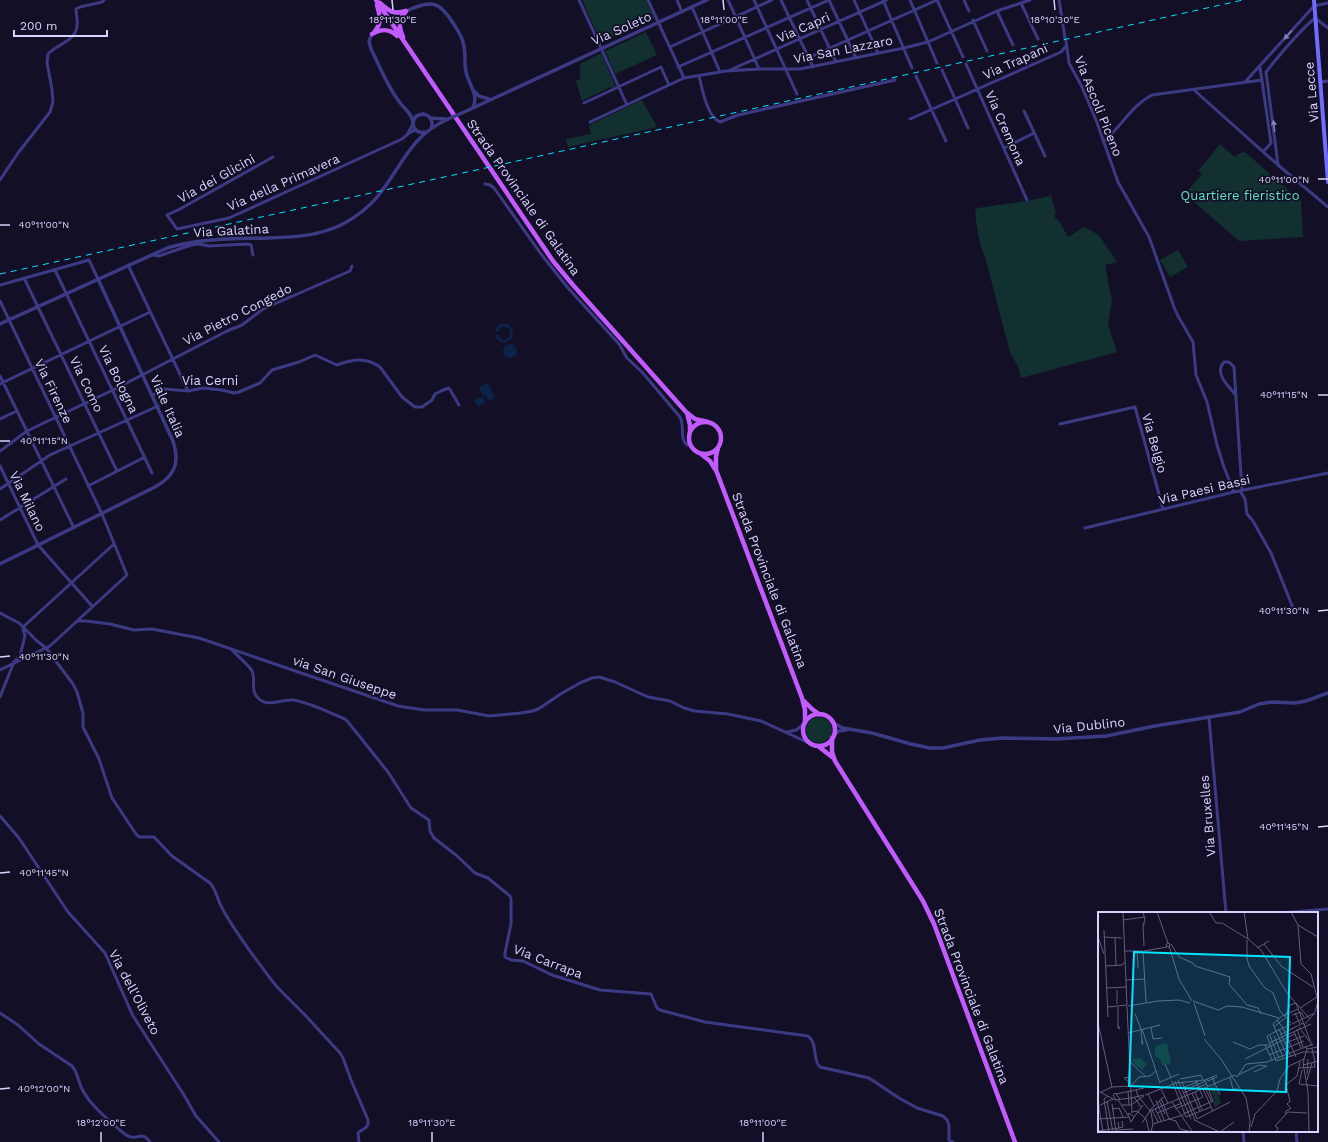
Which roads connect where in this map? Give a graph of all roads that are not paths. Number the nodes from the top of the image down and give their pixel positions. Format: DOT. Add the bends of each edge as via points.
graph roads {
  1 [pos="104,0"];
  2 [pos="376,0"];
  3 [pos="579,0"];
  4 [pos="648,0"];
  5 [pos="677,0"];
  6 [pos="728,0"];
  7 [pos="754,0"];
  8 [pos="772,0"];
  9 [pos="781,0"];
  10 [pos="807,0"];
  11 [pos="829,0"];
  12 [pos="854,0"];
  13 [pos="885,0"];
  14 [pos="910,0"];
  15 [pos="937,0"];
  16 [pos="964,0"];
  17 [pos="1030,0"];
  18 [pos="1059,0"];
  19 [pos="1314,0"];
  20 [pos="704,1"];
  21 [pos="1021,3"];
  22 [pos="1328,3"];
  23 [pos="1314,6"];
  24 [pos="692,7"];
  25 [pos="757,7"];
  26 [pos="811,8"];
  27 [pos="914,10"];
  28 [pos="997,10"];
  29 [pos="406,11"];
  30 [pos="969,11"];
  31 [pos="682,12"];
  32 [pos="860,12"];
  33 [pos="735,17"];
  34 [pos="789,18"];
  35 [pos="1315,18"];
  36 [pos="892,20"];
  37 [pos="973,20"];
  38 [pos="1301,20"];
  39 [pos="658,22"];
  40 [pos="839,22"];
  41 [pos="1307,25"];
  42 [pos="767,28"];
  43 [pos="1328,28"];
  44 [pos="821,30"];
  45 [pos="869,31"];
  46 [pos="951,31"];
  47 [pos="703,32"];
  48 [pos="372,34"];
  49 [pos="744,37"];
  50 [pos="799,39"];
  51 [pos="1038,39"];
  52 [pos="848,40"];
  53 [pos="928,42"];
  54 [pos="1013,45"];
  55 [pos="1066,46"];
  56 [pos="407,47"];
  57 [pos="670,47"];
  58 [pos="601,48"];
  59 [pos="829,48"];
  60 [pos="904,48"];
  61 [pos="777,49"];
  62 [pos="987,51"];
  63 [pos="712,52"];
  64 [pos="1060,52"];
  65 [pos="878,53"];
  66 [pos="963,57"];
  67 [pos="1068,57"];
  68 [pos="808,58"];
  69 [pos="856,58"];
  70 [pos="754,59"];
  71 [pos="836,62"];
  72 [pos="937,63"];
  73 [pos="966,64"];
  74 [pos="678,66"];
  75 [pos="813,67"];
  76 [pos="1260,67"];
  77 [pos="912,68"];
  78 [pos="759,69"];
  79 [pos="787,70"];
  80 [pos="942,70"];
  81 [pos="726,71"];
  82 [pos="720,72"];
  83 [pos="1266,72"];
  84 [pos="699,76"];
  85 [pos="916,76"];
  86 [pos="684,78"];
  87 [pos="895,80"];
  88 [pos="1262,80"];
  89 [pos="1328,81"];
  90 [pos="1246,82"];
  91 [pos="1320,82"];
  92 [pos="669,85"];
  93 [pos="619,87"];
  94 [pos="978,88"];
  95 [pos="1194,90"];
  96 [pos="797,94"];
  97 [pos="477,98"];
  98 [pos="490,99"];
  99 [pos="955,99"];
  100 [pos="584,103"];
  101 [pos="481,104"];
  102 [pos="627,105"];
  103 [pos="473,107"];
  104 [pos="932,109"];
  105 [pos="408,111"];
  106 [pos="1024,111"];
  107 [pos="419,114"];
  108 [pos="430,118"];
  109 [pos="448,119"];
  110 [pos="910,119"];
  111 [pos="590,122"];
  112 [pos="413,123"];
  113 [pos="431,128"];
  114 [pos="968,128"];
  115 [pos="417,131"];
  116 [pos="426,132"];
  117 [pos="408,133"];
  118 [pos="1034,133"];
  119 [pos="946,141"];
  120 [pos="1104,141"];
  121 [pos="416,142"];
  122 [pos="1276,142"];
  123 [pos="1270,143"];
  124 [pos="1004,148"];
  125 [pos="1263,152"];
  126 [pos="1045,156"];
  127 [pos="273,157"];
  128 [pos="1278,165"];
  129 [pos="0,180"];
  130 [pos="1328,182"];
  131 [pos="485,184"];
  132 [pos="1027,200"];
  133 [pos="1328,207"];
  134 [pos="167,215"];
  135 [pos="152,255"];
  136 [pos="253,255"];
  137 [pos="128,265"];
  138 [pos="352,266"];
  139 [pos="55,270"];
  140 [pos="24,278"];
  141 [pos="98,279"];
  142 [pos="0,285"];
  143 [pos="570,286"];
  144 [pos="67,294"];
  145 [pos="0,301"];
  146 [pos="38,307"];
  147 [pos="150,312"];
  148 [pos="9,320"];
  149 [pos="0,324"];
  150 [pos="120,326"];
  151 [pos="89,341"];
  152 [pos="61,354"];
  153 [pos="172,359"];
  154 [pos="32,368"];
  155 [pos="143,374"];
  156 [pos="0,376"];
  157 [pos="2,383"];
  158 [pos="113,390"];
  159 [pos="188,391"];
  160 [pos="1235,394"];
  161 [pos="152,395"];
  162 [pos="84,403"];
  163 [pos="459,405"];
  164 [pos="158,406"];
  165 [pos="17,411"];
  166 [pos="686,412"];
  167 [pos="56,417"];
  168 [pos="0,419"];
  169 [pos="127,420"];
  170 [pos="708,422"];
  171 [pos="1060,424"];
  172 [pos="27,431"];
  173 [pos="99,432"];
  174 [pos="690,432"];
  175 [pos="690,445"];
  176 [pos="69,446"];
  177 [pos="718,448"];
  178 [pos="0,451"];
  179 [pos="700,454"];
  180 [pos="145,457"];
  181 [pos="41,461"];
  182 [pos="0,466"];
  183 [pos="716,470"];
  184 [pos="117,471"];
  185 [pos="152,472"];
  186 [pos="1328,473"];
  187 [pos="66,479"];
  188 [pos="8,483"];
  189 [pos="88,486"];
  190 [pos="54,487"];
  191 [pos="0,489"];
  192 [pos="1241,491"];
  193 [pos="1234,492"];
  194 [pos="20,508"];
  195 [pos="1163,509"];
  196 [pos="102,514"];
  197 [pos="0,520"];
  198 [pos="74,528"];
  199 [pos="1085,528"];
  200 [pos="114,544"];
  201 [pos="38,545"];
  202 [pos="0,564"];
  203 [pos="71,583"];
  204 [pos="92,606"];
  205 [pos="0,613"];
  206 [pos="1295,613"];
  207 [pos="77,621"];
  208 [pos="23,627"];
  209 [pos="46,648"];
  210 [pos="231,649"];
  211 [pos="14,662"];
  212 [pos="0,670"];
  213 [pos="1328,693"];
  214 [pos="0,697"];
  215 [pos="802,698"];
  216 [pos="819,714"];
  217 [pos="1209,718"];
  218 [pos="833,723"];
  219 [pos="804,724"];
  220 [pos="850,729"];
  221 [pos="786,732"];
  222 [pos="833,736"];
  223 [pos="811,744"];
  224 [pos="818,746"];
  225 [pos="835,761"];
  226 [pos="0,816"];
  227 [pos="1328,909"];
  228 [pos="1226,912"];
  229 [pos="1292,912"];
  230 [pos="0,1014"];
  231 [pos="1296,1132"];
  232 [pos="150,1142"];
  233 [pos="219,1142"];
  234 [pos="359,1142"];
  235 [pos="953,1142"];
  236 [pos="1015,1142"];
  237 [pos="1297,1142"];
  1 -- 129 [label="street" via="76,9 78,24 75,33 68,41 48,54 53,102 50,112"];
  2 -- 29 [label="main road" via="392,12"];
  2 -- 48 [label="main road" via="380,23"];
  2 -- 56 [label="main road, Strada Provinciale di Galatina"];
  3 -- 58 [label="street"];
  4 -- 39 [label="street"];
  5 -- 31 [label="street"];
  6 -- 33 [label="street"];
  7 -- 25 [label="street"];
  8 -- 25 [label="street"];
  9 -- 34 [label="street"];
  10 -- 26 [label="street"];
  11 -- 26 [label="street"];
  11 -- 40 [label="street"];
  12 -- 32 [label="street"];
  13 -- 32 [label="street, Via Capri"];
  13 -- 36 [label="street"];
  14 -- 27 [label="street"];
  15 -- 27 [label="street"];
  15 -- 46 [label="street"];
  16 -- 30 [label="street"];
  17 -- 21 [label="street, Via San Lazzaro"];
  18 -- 55 [label="street, Via Ascoli Piceno"];
  19 -- 23 [label="main road, Via Lecce"];
  20 -- 24 [label="street, Via Soleto"];
  21 -- 28 [label="street, Via San Lazzaro"];
  21 -- 51 [label="street"];
  22 -- 23 [label="street"];
  23 -- 35 [label="main road, Via Lecce"];
  23 -- 38 [label="street"];
  24 -- 31 [label="street, Via Soleto"];
  24 -- 47 [label="street"];
  25 -- 33 [label="street"];
  25 -- 42 [label="street"];
  26 -- 34 [label="street"];
  26 -- 44 [label="street"];
  27 -- 36 [label="street"];
  27 -- 53 [label="street"];
  28 -- 37 [label="street, Via San Lazzaro"];
  28 -- 54 [label="street"];
  29 -- 56 [label="main road" via="399,26"];
  29 -- 97 [label="street" via="416,5 430,2 442,7 447,13 463,42 466,72"];
  31 -- 39 [label="street, Via Soleto"];
  32 -- 40 [label="street, Via Capri"];
  32 -- 45 [label="street"];
  33 -- 47 [label="street"];
  33 -- 49 [label="street"];
  34 -- 42 [label="street"];
  34 -- 50 [label="street"];
  35 -- 41 [label="street"];
  35 -- 43 [label="street"];
  35 -- 91 [label="main road, Via Lecce"];
  36 -- 45 [label="street"];
  36 -- 60 [label="street"];
  37 -- 46 [label="street, Via San Lazzaro"];
  37 -- 62 [label="street"];
  38 -- 41 [label="street"];
  38 -- 76 [label="street, one-way"];
  39 -- 57 [label="street"];
  39 -- 58 [label="street, Via Soleto"];
  40 -- 44 [label="street, Via Capri"];
  40 -- 52 [label="street"];
  41 -- 83 [label="street"];
  42 -- 49 [label="street"];
  42 -- 61 [label="street"];
  44 -- 50 [label="street, Via Capri"];
  44 -- 59 [label="street"];
  45 -- 52 [label="street"];
  45 -- 65 [label="street"];
  46 -- 53 [label="street, Via San Lazzaro"];
  46 -- 66 [label="street"];
  47 -- 57 [label="street"];
  47 -- 63 [label="street"];
  48 -- 56 [label="main road" via="387,29"];
  48 -- 105 [label="street" via="369,41 370,49 395,96"];
  49 -- 63 [label="street"];
  49 -- 70 [label="street"];
  50 -- 61 [label="street, Via Capri"];
  50 -- 68 [label="street"];
  52 -- 59 [label="street"];
  52 -- 69 [label="street"];
  53 -- 60 [label="street, Via San Lazzaro"];
  53 -- 72 [label="street"];
  55 -- 64 [label="street, Via Trapani"];
  55 -- 67 [label="street, Via Ascoli Piceno"];
  56 -- 143 [label="main road, Strada Provinciale di Galatina"];
  57 -- 74 [label="street"];
  58 -- 93 [label="street"];
  58 -- 98 [label="street, Via Soleto"];
  59 -- 68 [label="street"];
  59 -- 71 [label="street"];
  60 -- 65 [label="street, Via San Lazzaro"];
  60 -- 77 [label="street"];
  61 -- 70 [label="street, Via Capri"];
  61 -- 79 [label="street"];
  63 -- 74 [label="street"];
  63 -- 82 [label="street"];
  64 -- 67 [label="street, Via Trapani"];
  64 -- 94 [label="street, Via Trapani"];
  65 -- 69 [label="street, Via San Lazzaro"];
  67 -- 120 [label="street, Via Ascoli Piceno"];
  68 -- 75 [label="street"];
  69 -- 71 [label="street, Via San Lazzaro"];
  70 -- 78 [label="street"];
  70 -- 81 [label="street, Via Capri"];
  71 -- 75 [label="street, Via San Lazzaro"];
  73 -- 94 [label="street, Via Cremona"];
  74 -- 86 [label="street"];
  75 -- 79 [label="street, Via San Lazzaro"];
  76 -- 83 [label="street"];
  76 -- 88 [label="street"];
  76 -- 90 [label="street"];
  78 -- 79 [label="street, Via San Lazzaro"];
  78 -- 81 [label="street, Via San Lazzaro"];
  79 -- 96 [label="street"];
  80 -- 99 [label="street"];
  81 -- 82 [label="street, Via San Lazzaro"];
  82 -- 84 [label="street, Via San Lazzaro"];
  122 -- 83 [label="street, one-way"];
  84 -- 86 [label="street, Via San Lazzaro"];
  84 -- 87 [label="street" via="706,101 714,117 720,122 738,115"];
  85 -- 104 [label="street"];
  86 -- 92 [label="street, Via San Lazzaro"];
  88 -- 90 [label="street"];
  88 -- 123 [label="street"];
  89 -- 91 [label="street"];
  90 -- 95 [label="street"];
  91 -- 130 [label="main road, Via Lecce"];
  92 -- 93 [label="street" via="661,67"];
  92 -- 102 [label="street, Via San Lazzaro"];
  93 -- 100 [label="street"];
  93 -- 102 [label="street"];
  94 -- 99 [label="street, Via Trapani"];
  94 -- 124 [label="street, Via Cremona"];
  95 -- 120 [label="street" via="1146,98"];
  95 -- 125 [label="street"];
  97 -- 98 [label="street"];
  97 -- 101 [label="street"];
  97 -- 103 [label="street"];
  98 -- 101 [label="street"];
  99 -- 104 [label="street, Via Trapani"];
  99 -- 114 [label="street"];
  101 -- 103 [label="street"];
  102 -- 111 [label="street, Via San Lazzaro"];
  103 -- 109 [label="street, bridge"];
  104 -- 110 [label="street, Via Trapani"];
  104 -- 119 [label="street"];
  105 -- 107 [label="street"];
  105 -- 112 [label="street"];
  106 -- 118 [label="street"];
  107 -- 108 [label="street" via="426,114"];
  107 -- 112 [label="street, Via della Primavera"];
  108 -- 109 [label="street"];
  108 -- 113 [label="street"];
  109 -- 113 [label="street"];
  112 -- 115 [label="street"];
  112 -- 117 [label="street, Via della Primavera"];
  113 -- 116 [label="street"];
  115 -- 116 [label="street, Via della Primavera"];
  115 -- 117 [label="street, Via della Primavera"];
  115 -- 121 [label="street, Via Galatina"];
  116 -- 121 [label="street, Via Galatina"];
  117 -- 134 [label="street, Via della Primavera" via="402,139 229,218 177,229"];
  118 -- 124 [label="street"];
  118 -- 126 [label="street"];
  120 -- 193 [label="street, Via Ascoli Piceno" via="1116,177 1149,237 1174,307 1193,342 1196,375 1207,402 1217,445"];
  121 -- 135 [label="street, Via Galatina" via="368,207 357,216 330,230 304,236 200,241 167,248"];
  122 -- 123 [label="street"];
  122 -- 128 [label="street"];
  123 -- 125 [label="street"];
  124 -- 132 [label="street, Via Cremona"];
  125 -- 128 [label="street"];
  127 -- 134 [label="street, Via dei Glicini"];
  128 -- 133 [label="street"];
  131 -- 143 [label="street" via="494,188 541,254"];
  135 -- 136 [label="street" via="159,256 199,244 247,244 251,245"];
  135 -- 137 [label="street, Via Galatina"];
  137 -- 141 [label="street, Via Galatina"];
  137 -- 147 [label="street"];
  138 -- 153 [label="street, Via Pietro Congedo" via="350,271 263,309 242,325"];
  139 -- 140 [label="street"];
  139 -- 141 [label="street" via="89,260"];
  139 -- 144 [label="street, Via Bologna"];
  140 -- 142 [label="street"];
  140 -- 146 [label="street, Via Como"];
  141 -- 144 [label="street, Via Galatina"];
  141 -- 150 [label="street, Viale Italia"];
  143 -- 166 [label="main road, Strada Provinciale di Galatina"];
  143 -- 175 [label="street" via="627,358 680,417 683,424 682,438 684,443"];
  144 -- 146 [label="street, Via Galatina"];
  144 -- 151 [label="street, Via Bologna"];
  145 -- 148 [label="street, Via Firenze"];
  146 -- 148 [label="street, Via Galatina"];
  146 -- 152 [label="street, Via Como"];
  147 -- 150 [label="street"];
  147 -- 153 [label="street"];
  148 -- 149 [label="street, Via Galatina"];
  148 -- 154 [label="street, Via Firenze"];
  150 -- 151 [label="street"];
  150 -- 155 [label="street, Viale Italia"];
  151 -- 152 [label="street"];
  151 -- 158 [label="street, Via Bologna"];
  152 -- 154 [label="street"];
  152 -- 162 [label="street, Via Como"];
  153 -- 155 [label="street, Via Pietro Congedo"];
  153 -- 159 [label="street"];
  154 -- 157 [label="street"];
  154 -- 167 [label="street, Via Firenze"];
  155 -- 158 [label="street, Via Pietro Congedo"];
  155 -- 161 [label="street, Viale Italia"];
  156 -- 157 [label="street"];
  157 -- 165 [label="street"];
  158 -- 162 [label="street, Via Pietro Congedo"];
  158 -- 169 [label="street, Via Bologna"];
  159 -- 161 [label="street, Via Cerni" via="164,389"];
  159 -- 163 [label="street, Via Cerni" via="203,388 239,392 260,383 272,370 315,355 337,365 355,359 377,365 402,397 415,407 422,407 432,400 435,394 449,388"];
  160 -- 160 [label="street" via="1222,377 1220,369 1224,362 1229,362 1234,367"];
  160 -- 192 [label="street"];
  161 -- 164 [label="street, Viale Italia"];
  162 -- 167 [label="street, Via Pietro Congedo"];
  162 -- 173 [label="street, Via Como"];
  164 -- 169 [label="street"];
  164 -- 196 [label="street, Viale Italia" via="176,451 175,468 171,476 156,487"];
  165 -- 168 [label="street"];
  165 -- 172 [label="street"];
  166 -- 170 [label="main road, Strada Provinciale di Galatina" via="695,419"];
  166 -- 174 [label="main road, Strada Provinciale di Galatina"];
  167 -- 172 [label="street, Via Pietro Congedo"];
  167 -- 176 [label="street, Via Firenze"];
  169 -- 173 [label="street"];
  169 -- 180 [label="street, Via Bologna"];
  170 -- 174 [label="main road" via="697,424"];
  170 -- 177 [label="main road, Strada Provinciale di Galatina" via="720,432"];
  171 -- 195 [label="street, Via Belgio" via="1135,407"];
  172 -- 178 [label="street, Via Pietro Congedo"];
  172 -- 181 [label="street"];
  173 -- 176 [label="street"];
  173 -- 184 [label="street, Via Como"];
  174 -- 175 [label="main road, Strada Provinciale di Galatina"];
  175 -- 179 [label="main road, Strada Provinciale di Galatina"];
  176 -- 181 [label="street"];
  176 -- 189 [label="street, Via Firenze"];
  177 -- 179 [label="main road" via="712,453"];
  177 -- 183 [label="main road, Strada Provinciale di Galatina"];
  179 -- 183 [label="main road, Strada Provinciale di Galatina" via="710,461"];
  180 -- 184 [label="street"];
  180 -- 185 [label="street, Via Bologna"];
  181 -- 188 [label="street"];
  181 -- 190 [label="street"];
  182 -- 188 [label="street, Via Milano"];
  183 -- 215 [label="main road, Strada Provinciale di Galatina"];
  184 -- 189 [label="street"];
  186 -- 192 [label="street, Via Paesi Bassi"];
  187 -- 190 [label="street"];
  188 -- 191 [label="street"];
  188 -- 194 [label="street, Via Milano"];
  189 -- 196 [label="street, Via Firenze"];
  190 -- 194 [label="street"];
  190 -- 198 [label="street"];
  192 -- 193 [label="street, Via Paesi Bassi"];
  192 -- 206 [label="street" via="1247,514 1254,521 1270,553"];
  193 -- 195 [label="street, Via Paesi Bassi"];
  194 -- 197 [label="street"];
  194 -- 201 [label="street, Via Milano"];
  195 -- 199 [label="street, Via Paesi Bassi"];
  196 -- 198 [label="street, Viale Italia"];
  196 -- 200 [label="street, Via Firenze"];
  198 -- 201 [label="street, Viale Italia"];
  200 -- 203 [label="street"];
  200 -- 204 [label="street, Via Firenze" via="127,575"];
  201 -- 202 [label="street, Viale Italia"];
  201 -- 203 [label="street, Via Milano"];
  203 -- 204 [label="street, Via Milano"];
  203 -- 208 [label="street"];
  204 -- 207 [label="street"];
  205 -- 208 [label="street"];
  207 -- 209 [label="street"];
  207 -- 210 [label="street, via San Giuseppe" via="110,624 134,630 159,630 199,638"];
  208 -- 209 [label="street"];
  208 -- 211 [label="street" via="25,636 20,656"];
  209 -- 211 [label="street"];
  209 -- 234 [label="street" via="77,692 83,713 83,728 99,759 112,798 131,827 140,837 154,837 172,856 210,883 224,912 268,976 334,1045 343,1058 369,1124 358,1133"];
  210 -- 221 [label="street, via San Giuseppe" via="398,706 424,710 457,710 488,716 533,711 580,683 599,677 648,697 670,701 684,708 751,718"];
  210 -- 235 [label="street, Via Carrapa" via="252,671 254,691 259,699 270,703 288,700 301,702 348,722 388,772 411,808 430,820 430,831 434,838 475,873 488,878 507,892 512,906 511,924 504,953 511,960 522,961 552,975 600,990 651,994 660,1010 705,1022 808,1036 813,1043 817,1064 820,1067 869,1078 917,1108 943,1116 949,1125 949,1140"];
  211 -- 212 [label="street"];
  211 -- 214 [label="street"];
  213 -- 217 [label="street, Via Dublino" via="1295,703 1259,704 1240,712"];
  215 -- 216 [label="main road, Strada Provinciale di Galatina"];
  215 -- 219 [label="main road, Strada Provinciale di Galatina" via="805,710"];
  216 -- 218 [label="main road, Strada Provinciale di Galatina" via="829,718"];
  216 -- 219 [label="main road" via="811,716"];
  217 -- 220 [label="street, Via Dublino" via="1106,736 1056,740 1003,738 942,748 930,748"];
  217 -- 228 [label="street, Via Bruxelles"];
  218 -- 220 [label="street, Via Dublino"];
  218 -- 222 [label="main road, Strada Provinciale di Galatina"];
  219 -- 221 [label="street" via="793,732"];
  219 -- 223 [label="main road, Strada Provinciale di Galatina" via="803,733"];
  220 -- 222 [label="street" via="839,731"];
  221 -- 223 [label="street, via San Giuseppe"];
  222 -- 224 [label="main road" via="826,744"];
  222 -- 225 [label="main road, Strada Provinciale di Galatina" via="831,748"];
  223 -- 224 [label="main road, Strada Provinciale di Galatina"];
  224 -- 225 [label="main road, Strada Provinciale di Galatina" via="828,752"];
  225 -- 236 [label="main road, Strada Provinciale di Galatina" via="923,901 934,924"];
  226 -- 233 [label="street, Via dell'Oliveto" via="19,838 68,912 105,953 133,1016 196,1116"];
  227 -- 229 [label="street"];
  230 -- 232 [label="street" via="72,1066 89,1100 113,1124 131,1138 142,1136"];
  231 -- 237 [label="street"];
}
